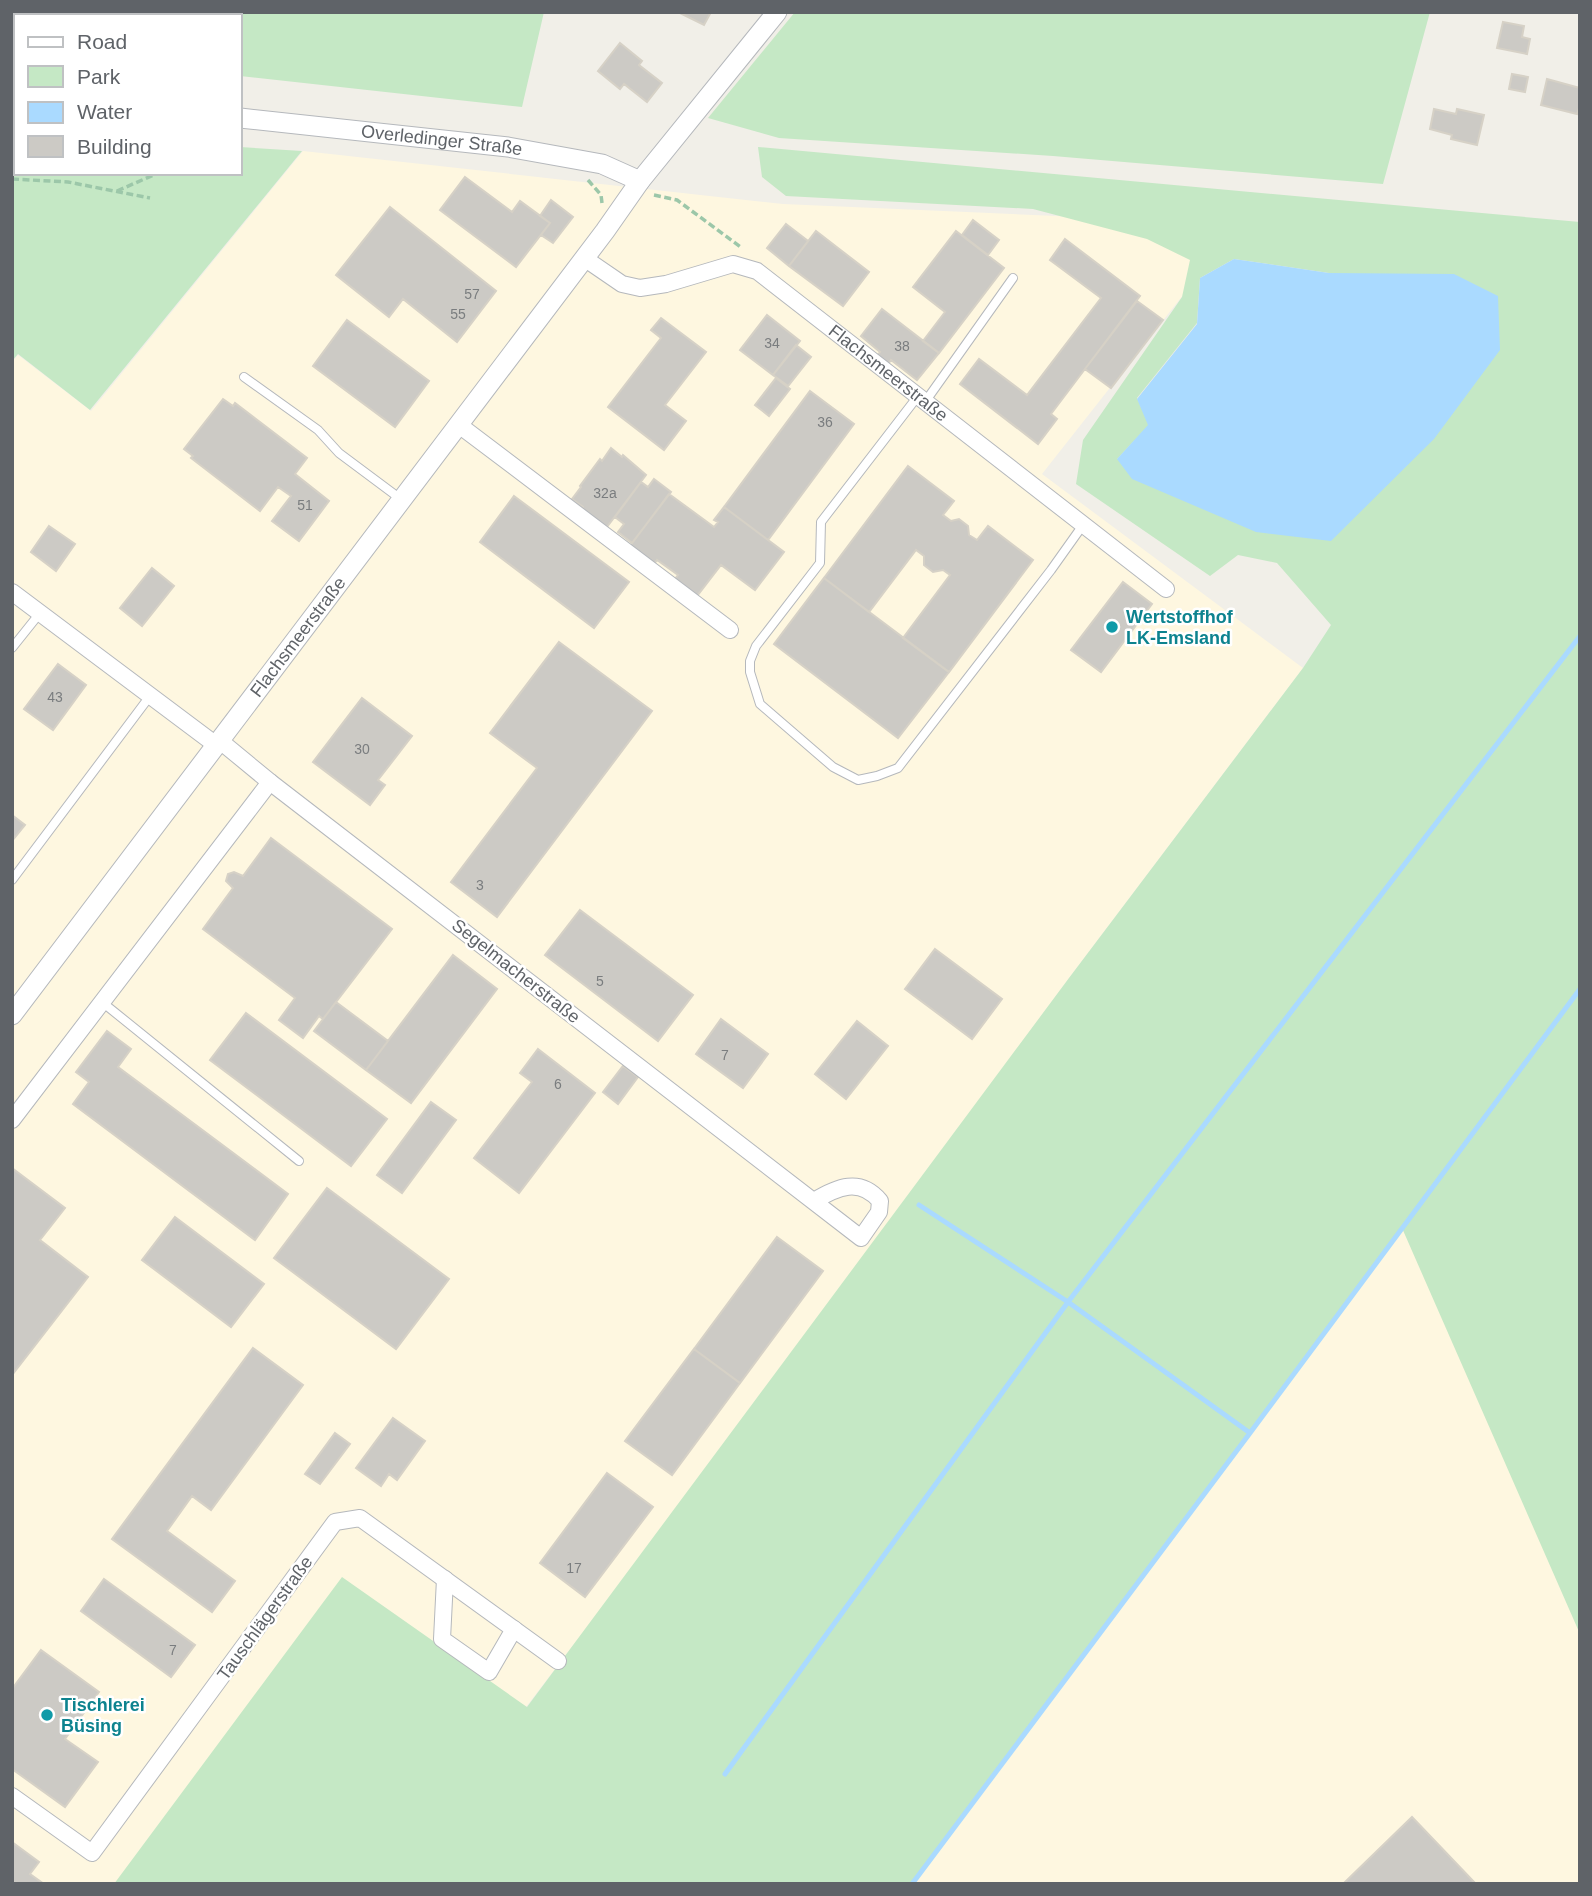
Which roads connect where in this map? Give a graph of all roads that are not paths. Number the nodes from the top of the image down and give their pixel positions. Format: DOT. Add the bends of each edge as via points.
graph roads {
  1 [pos="777,12"];
  2 [pos="242,118"];
  3 [pos="635,188"];
  4 [pos="584,258"];
  5 [pos="1013,278"];
  6 [pos="244,377"];
  7 [pos="922,399"];
  8 [pos="459,425"];
  9 [pos="402,500"];
  10 [pos="1083,524"];
  11 [pos="1167,589"];
  12 [pos="12,592"];
  13 [pos="40,613"];
  14 [pos="730,630"];
  15 [pos="12,648"];
  16 [pos="150,696"];
  17 [pos="217,743"];
  18 [pos="270,782"];
  19 [pos="12,880"];
  20 [pos="102,1002"];
  21 [pos="12,1015"];
  22 [pos="12,1120"];
  23 [pos="299,1161"];
  24 [pos="814,1201"];
  25 [pos="445,1579"];
  26 [pos="514,1629"];
  27 [pos="558,1661"];
  28 [pos="12,1797"];
  1 -- 3 [label="street, Flachsmeerstraße"];
  2 -- 3 [label="street, Overledinger Straße" via="508,147 602,164"];
  3 -- 4 [label="street, Flachsmeerstraße"];
  4 -- 7 [label="street, Flachsmeerstraße" via="622,284 640,288 733,264 757,271"];
  4 -- 8 [label="street, Flachsmeerstraße"];
  5 -- 7 [label="lane"];
  6 -- 9 [label="lane" via="318,430 339,453"];
  7 -- 10 [label="street, Flachsmeerstraße"];
  7 -- 10 [label="lane" via="821,522 820,563 756,646 750,661 760,704 834,767 858,780 898,768"];
  8 -- 9 [label="street, Flachsmeerstraße"];
  8 -- 14 [label="street"];
  9 -- 17 [label="street, Flachsmeerstraße"];
  10 -- 11 [label="street, Flachsmeerstraße"];
  12 -- 13 [label="street, Segelmacherstraße"];
  13 -- 15 [label="lane"];
  13 -- 16 [label="street, Segelmacherstraße"];
  16 -- 17 [label="street, Segelmacherstraße"];
  16 -- 19 [label="lane"];
  17 -- 18 [label="street, Segelmacherstraße"];
  17 -- 21 [label="street, Flachsmeerstraße"];
  18 -- 20 [label="street"];
  18 -- 24 [label="street, Segelmacherstraße"];
  20 -- 22 [label="street"];
  20 -- 23 [label="lane"];
  25 -- 26 [label="street, Tauschlägerstraße"];
  25 -- 26 [label="street" via="442,1639 489,1672"];
  25 -- 28 [label="street, Tauschlägerstraße" via="360,1518 335,1522 92,1853"];
  26 -- 27 [label="street, Tauschlägerstraße"];
}
